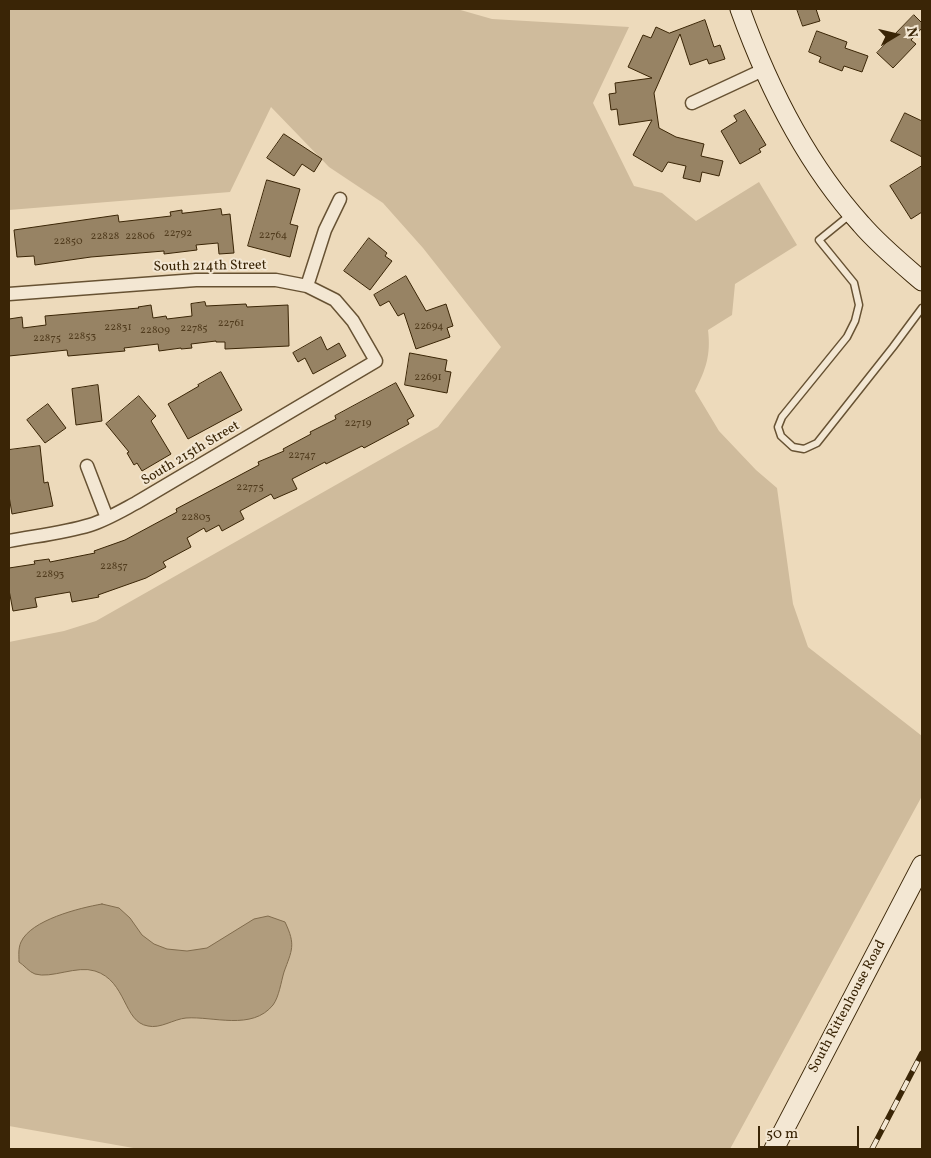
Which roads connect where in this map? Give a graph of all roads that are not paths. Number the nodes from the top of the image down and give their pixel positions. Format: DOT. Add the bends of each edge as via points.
graph roads {
  1 [pos="740,9"];
  2 [pos="763,70"];
  3 [pos="692,103"];
  4 [pos="340,199"];
  5 [pos="852,213"];
  6 [pos="922,282"];
  7 [pos="307,286"];
  8 [pos="9,294"];
  9 [pos="922,308"];
  10 [pos="376,361"];
  11 [pos="87,466"];
  12 [pos="107,518"];
  13 [pos="9,541"];
  14 [pos="922,865"];
  15 [pos="774,1149"];
  1 -- 2 [label="street"];
  2 -- 3 [label="street"];
  2 -- 5 [label="street" via="792,129"];
  4 -- 7 [label="street" via="325,230"];
  5 -- 6 [label="street" via="891,255"];
  5 -- 9 [label="lane" via="819,240 854,283 859,305 855,321 847,337 782,417 778,427 781,436 793,447 804,449 817,443"];
  7 -- 8 [label="street, South 214th Street" via="276,280 196,280"];
  7 -- 10 [label="street, South 214th Street" via="335,300 353,321"];
  10 -- 12 [label="street, South 215th Street"];
  11 -- 12 [label="street"];
  12 -- 13 [label="street, South 215th Street" via="81,527"];
  14 -- 15 [label="street, South Rittenhouse Road"];
}
